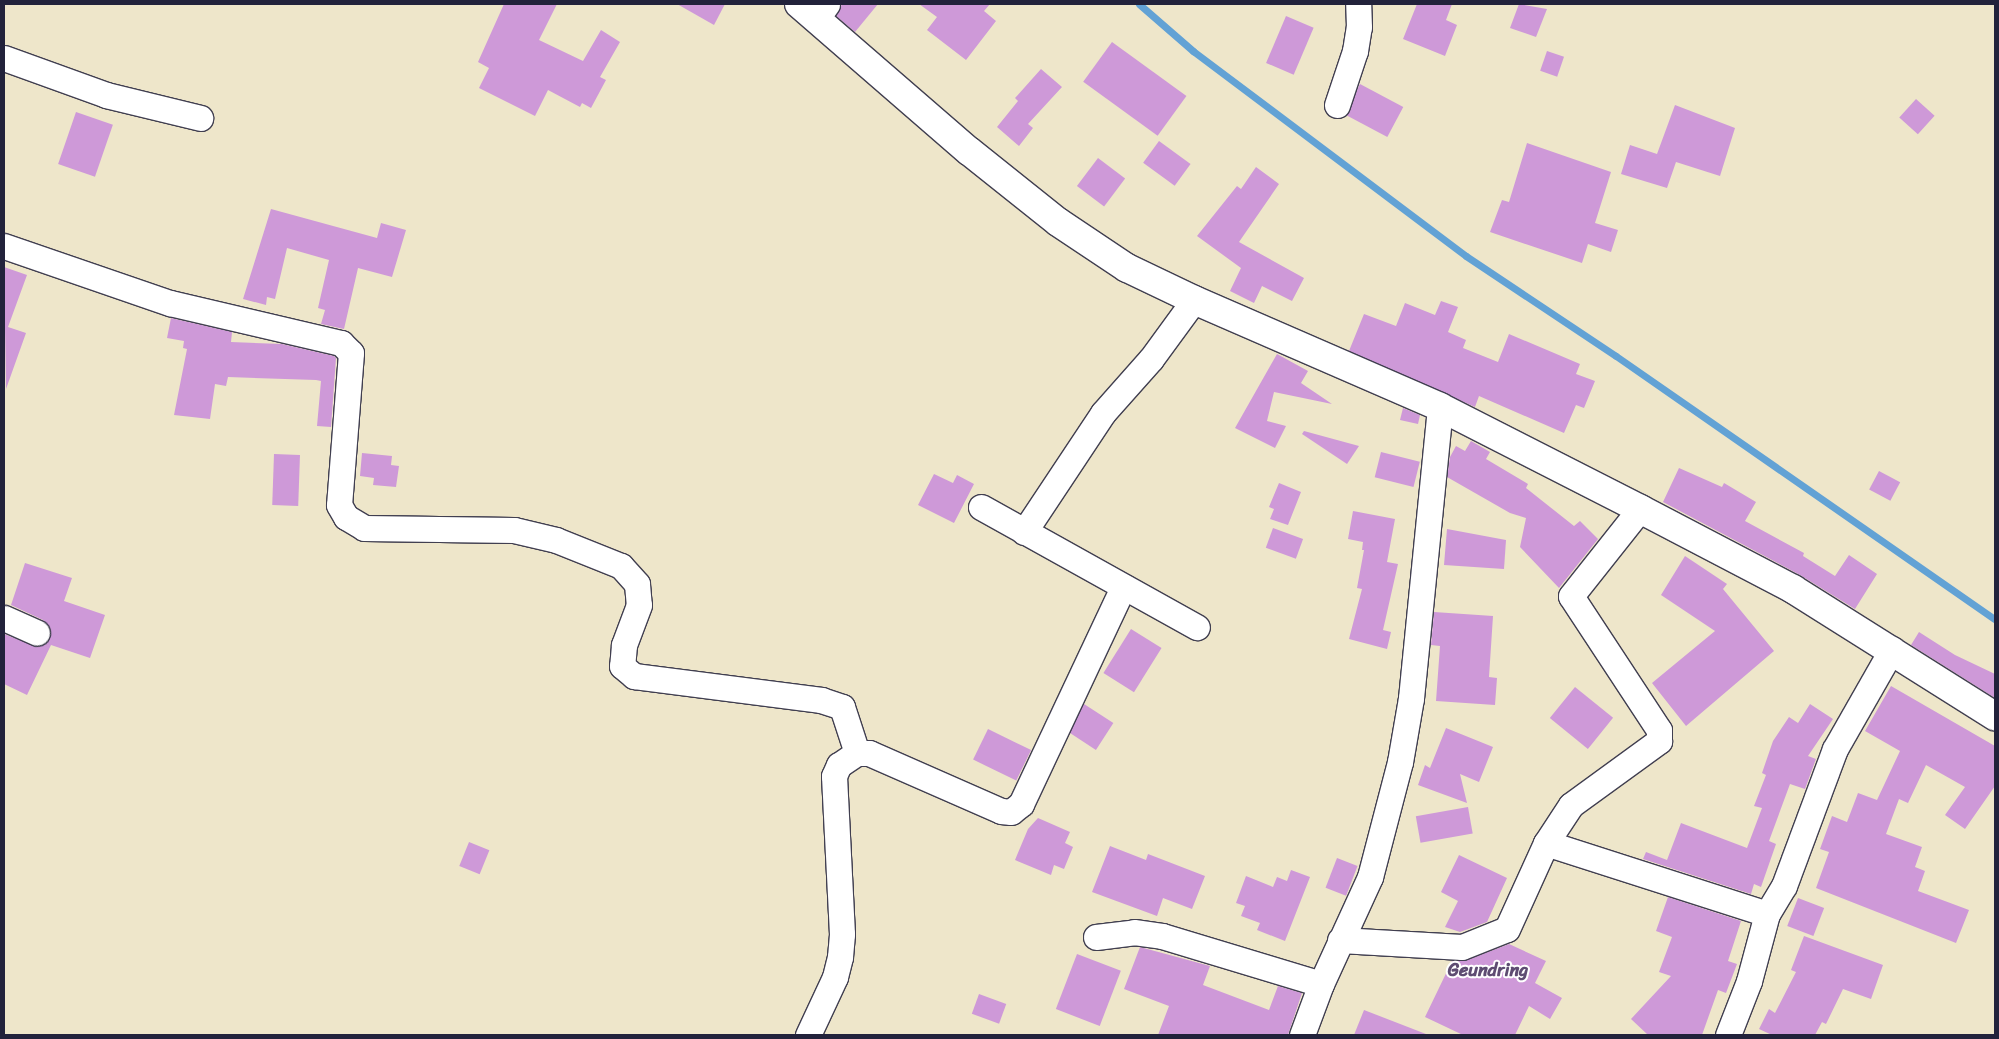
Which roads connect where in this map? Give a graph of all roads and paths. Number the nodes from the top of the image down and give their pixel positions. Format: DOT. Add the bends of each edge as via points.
graph roads {
  1 [pos="1358,4"];
  2 [pos="815,8"];
  3 [pos="4,58"];
  4 [pos="1337,105"];
  5 [pos="200,118"];
  6 [pos="4,246"];
  7 [pos="1194,300"];
  8 [pos="1440,407"];
  9 [pos="980,507"];
  10 [pos="1640,509"];
  11 [pos="1024,532"];
  12 [pos="1123,587"];
  13 [pos="4,618"];
  14 [pos="1197,627"];
  15 [pos="37,633"];
  16 [pos="1892,649"];
  17 [pos="1995,716"];
  18 [pos="857,753"];
  19 [pos="1546,843"];
  20 [pos="1767,914"];
  21 [pos="1096,937"];
  22 [pos="1340,940"];
  23 [pos="1321,984"];
  24 [pos="808,1035"];
  25 [pos="1302,1035"];
  26 [pos="1728,1035"];
  1 -- 4 [label="street" via="1360,27 1356,51"];
  2 -- 7 [label="street" via="969,151 1058,222 1127,268"];
  3 -- 5 [label="street" via="106,95"];
  6 -- 18 [label="street" via="170,303 341,343 351,353 339,505 346,517 364,528 514,530 556,540 621,566 637,584 639,605 624,645 622,666 634,676 821,700 842,708"];
  7 -- 8 [label="street"];
  7 -- 11 [label="street" via="1151,358 1103,413"];
  8 -- 10 [label="street"];
  8 -- 22 [label="street" via="1410,698 1400,762 1370,877"];
  9 -- 11 [label="street"];
  10 -- 16 [label="street" via="1793,589"];
  10 -- 19 [label="street" via="1570,596 1659,730 1659,741 1571,805"];
  11 -- 12 [label="street"];
  12 -- 14 [label="street"];
  12 -- 18 [label="street" via="1021,804 1011,812 1000,811 869,753"];
  13 -- 15 [label="street"];
  16 -- 17 [label="street"];
  16 -- 20 [label="street" via="1835,749 1784,886"];
  18 -- 24 [label="street" via="839,765 834,776 842,934 840,957 836,977"];
  19 -- 20 [label="street"];
  19 -- 22 [label="street" via="1507,930 1462,947"];
  20 -- 26 [label="street" via="1750,981"];
  21 -- 23 [label="street" via="1134,932 1162,936"];
  22 -- 23 [label="street"];
  23 -- 25 [label="street"];
}
